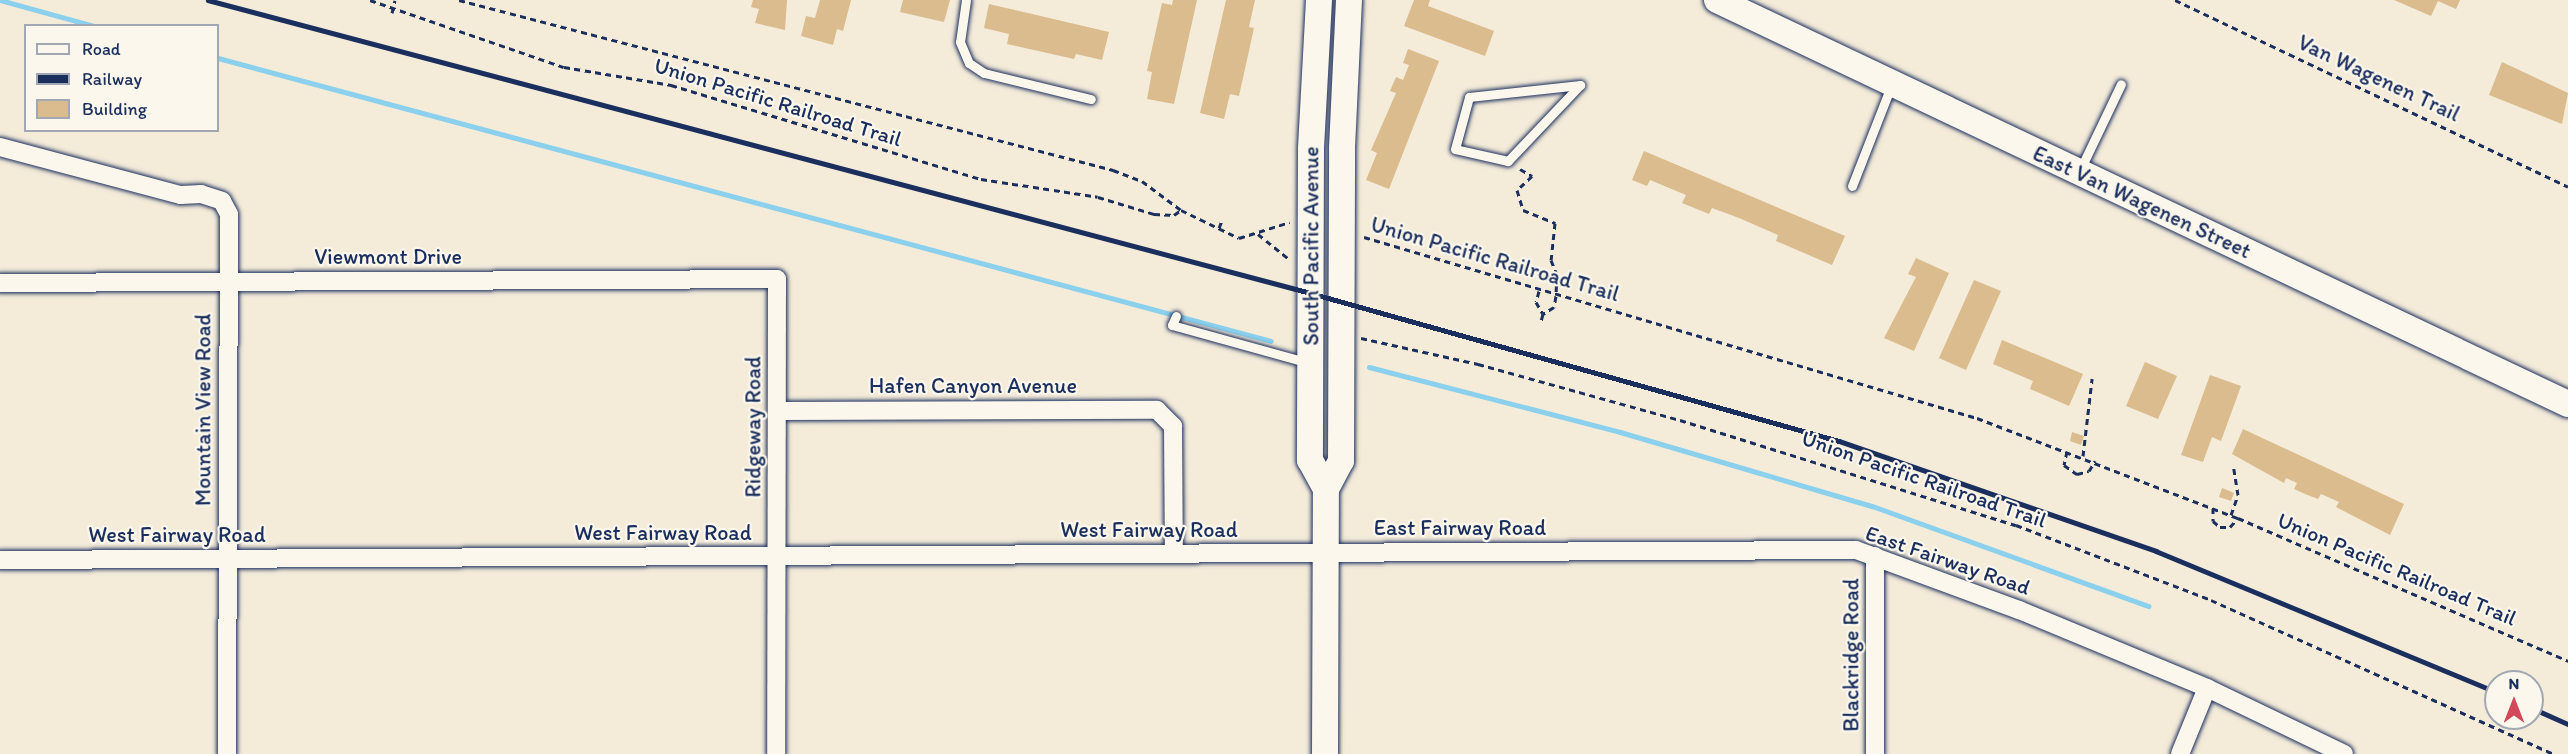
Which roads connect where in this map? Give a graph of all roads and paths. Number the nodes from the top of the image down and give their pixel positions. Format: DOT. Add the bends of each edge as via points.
graph roads {
  1 [pos="370,0"];
  2 [pos="395,0"];
  3 [pos="459,0"];
  4 [pos="966,0"];
  5 [pos="1319,0"];
  6 [pos="1349,0"];
  7 [pos="1717,0"];
  8 [pos="2175,0"];
  9 [pos="394,6"];
  10 [pos="392,13"];
  11 [pos="1891,84"];
  12 [pos="2121,84"];
  13 [pos="1091,99"];
  14 [pos="0,147"];
  15 [pos="1508,161"];
  16 [pos="2079,172"];
  17 [pos="1852,186"];
  18 [pos="2568,187"];
  19 [pos="1181,210"];
  20 [pos="1222,220"];
  21 [pos="1311,224"];
  22 [pos="1219,228"];
  23 [pos="1341,232"];
  24 [pos="1258,234"];
  25 [pos="1296,265"];
  26 [pos="777,279"];
  27 [pos="228,282"];
  28 [pos="0,283"];
  29 [pos="1539,291"];
  30 [pos="1556,296"];
  31 [pos="1543,314"];
  32 [pos="1176,316"];
  33 [pos="1541,321"];
  34 [pos="1357,327"];
  35 [pos="1311,364"];
  36 [pos="2092,379"];
  37 [pos="2568,404"];
  38 [pos="777,411"];
  39 [pos="2067,451"];
  40 [pos="2083,456"];
  41 [pos="2095,460"];
  42 [pos="2233,465"];
  43 [pos="1326,489"];
  44 [pos="2213,508"];
  45 [pos="2231,515"];
  46 [pos="2238,518"];
  47 [pos="1326,553"];
  48 [pos="1174,554"];
  49 [pos="1875,556"];
  50 [pos="776,557"];
  51 [pos="227,559"];
  52 [pos="0,560"];
  53 [pos="2568,661"];
  54 [pos="2207,688"];
  55 [pos="226,754"];
  56 [pos="776,754"];
  57 [pos="1325,754"];
  58 [pos="1875,754"];
  59 [pos="2180,754"];
  60 [pos="2343,754"];
  61 [pos="2553,754"];
  1 -- 9 [label="path, Union Pacific Railroad Trail"];
  2 -- 9 [label="path"];
  3 -- 19 [label="path, Union Pacific Railroad Trail" via="1113,170 1142,182"];
  4 -- 13 [label="lane" via="960,42 969,63 984,73"];
  5 -- 21 [label="street, South Pacific Avenue"];
  6 -- 23 [label="street, South Pacific Avenue"];
  7 -- 11 [label="street, East Van Wagenen Street"];
  8 -- 18 [label="path, Van Wagenen Trail"];
  9 -- 10 [label="path"];
  9 -- 19 [label="path, Union Pacific Railroad Trail" via="494,46 564,67 671,85 981,179 1098,197 1154,214 1174,215"];
  11 -- 16 [label="street, East Van Wagenen Street"];
  11 -- 17 [label="lane"];
  12 -- 16 [label="lane"];
  14 -- 27 [label="street, Mountain View Road" via="181,195 201,194 222,201 229,214"];
  15 -- 15 [label="lane" via="1516,153 1580,85 1468,97 1455,149"];
  15 -- 30 [label="path" via="1532,176 1517,190 1523,210 1555,223 1551,260 1557,275"];
  16 -- 37 [label="street, East Van Wagenen Street"];
  19 -- 22 [label="path, Union Pacific Railroad Trail"];
  20 -- 22 [label="path"];
  21 -- 24 [label="path, Union Pacific Railroad Trail" via="1285,222"];
  21 -- 35 [label="street, South Pacific Avenue"];
  22 -- 24 [label="path, Union Pacific Railroad Trail" via="1245,239"];
  23 -- 29 [label="path, Union Pacific Railroad Trail"];
  23 -- 43 [label="street, South Pacific Avenue" via="1341,461"];
  24 -- 25 [label="path"];
  26 -- 27 [label="street, Viewmont Drive"];
  26 -- 38 [label="street, Ridgeway Road"];
  27 -- 28 [label="street, Viewmont Drive"];
  27 -- 51 [label="street, Mountain View Road"];
  29 -- 30 [label="path, Union Pacific Railroad Trail"];
  29 -- 31 [label="path" via="1536,302"];
  30 -- 31 [label="path" via="1554,307"];
  30 -- 39 [label="path, Union Pacific Railroad Trail" via="1817,367"];
  31 -- 33 [label="path"];
  32 -- 35 [label="lane" via="1172,325"];
  34 -- 61 [label="path, Union Pacific Railroad Trail" via="1356,337 1478,364 1714,429 2016,525 2211,600"];
  35 -- 43 [label="street, South Pacific Avenue" via="1310,460"];
  36 -- 40 [label="path"];
  38 -- 48 [label="street, Hafen Canyon Avenue" via="1149,409 1167,415 1174,435"];
  38 -- 50 [label="street, Ridgeway Road"];
  39 -- 40 [label="path, Union Pacific Railroad Trail"];
  39 -- 41 [label="path" via="2064,465 2076,474 2089,471"];
  40 -- 41 [label="path, Union Pacific Railroad Trail"];
  41 -- 44 [label="path, Union Pacific Railroad Trail"];
  42 -- 45 [label="path" via="2238,495"];
  43 -- 47 [label="street, South Pacific Avenue"];
  44 -- 45 [label="path, Union Pacific Railroad Trail"];
  44 -- 46 [label="path" via="2213,521 2220,527 2230,527"];
  45 -- 46 [label="path, Union Pacific Railroad Trail"];
  46 -- 53 [label="path, Union Pacific Railroad Trail"];
  47 -- 48 [label="street, West Fairway Road"];
  47 -- 49 [label="street, East Fairway Road" via="1856,550"];
  47 -- 57 [label="street, South Pacific Avenue"];
  48 -- 50 [label="street, West Fairway Road"];
  49 -- 54 [label="street, East Fairway Road"];
  49 -- 58 [label="street, Blackridge Road"];
  50 -- 51 [label="street, West Fairway Road"];
  50 -- 56 [label="street, Ridgeway Road"];
  51 -- 52 [label="street, West Fairway Road"];
  51 -- 55 [label="street, Mountain View Road"];
  54 -- 59 [label="street"];
  54 -- 60 [label="street, East Fairway Road"];
}
